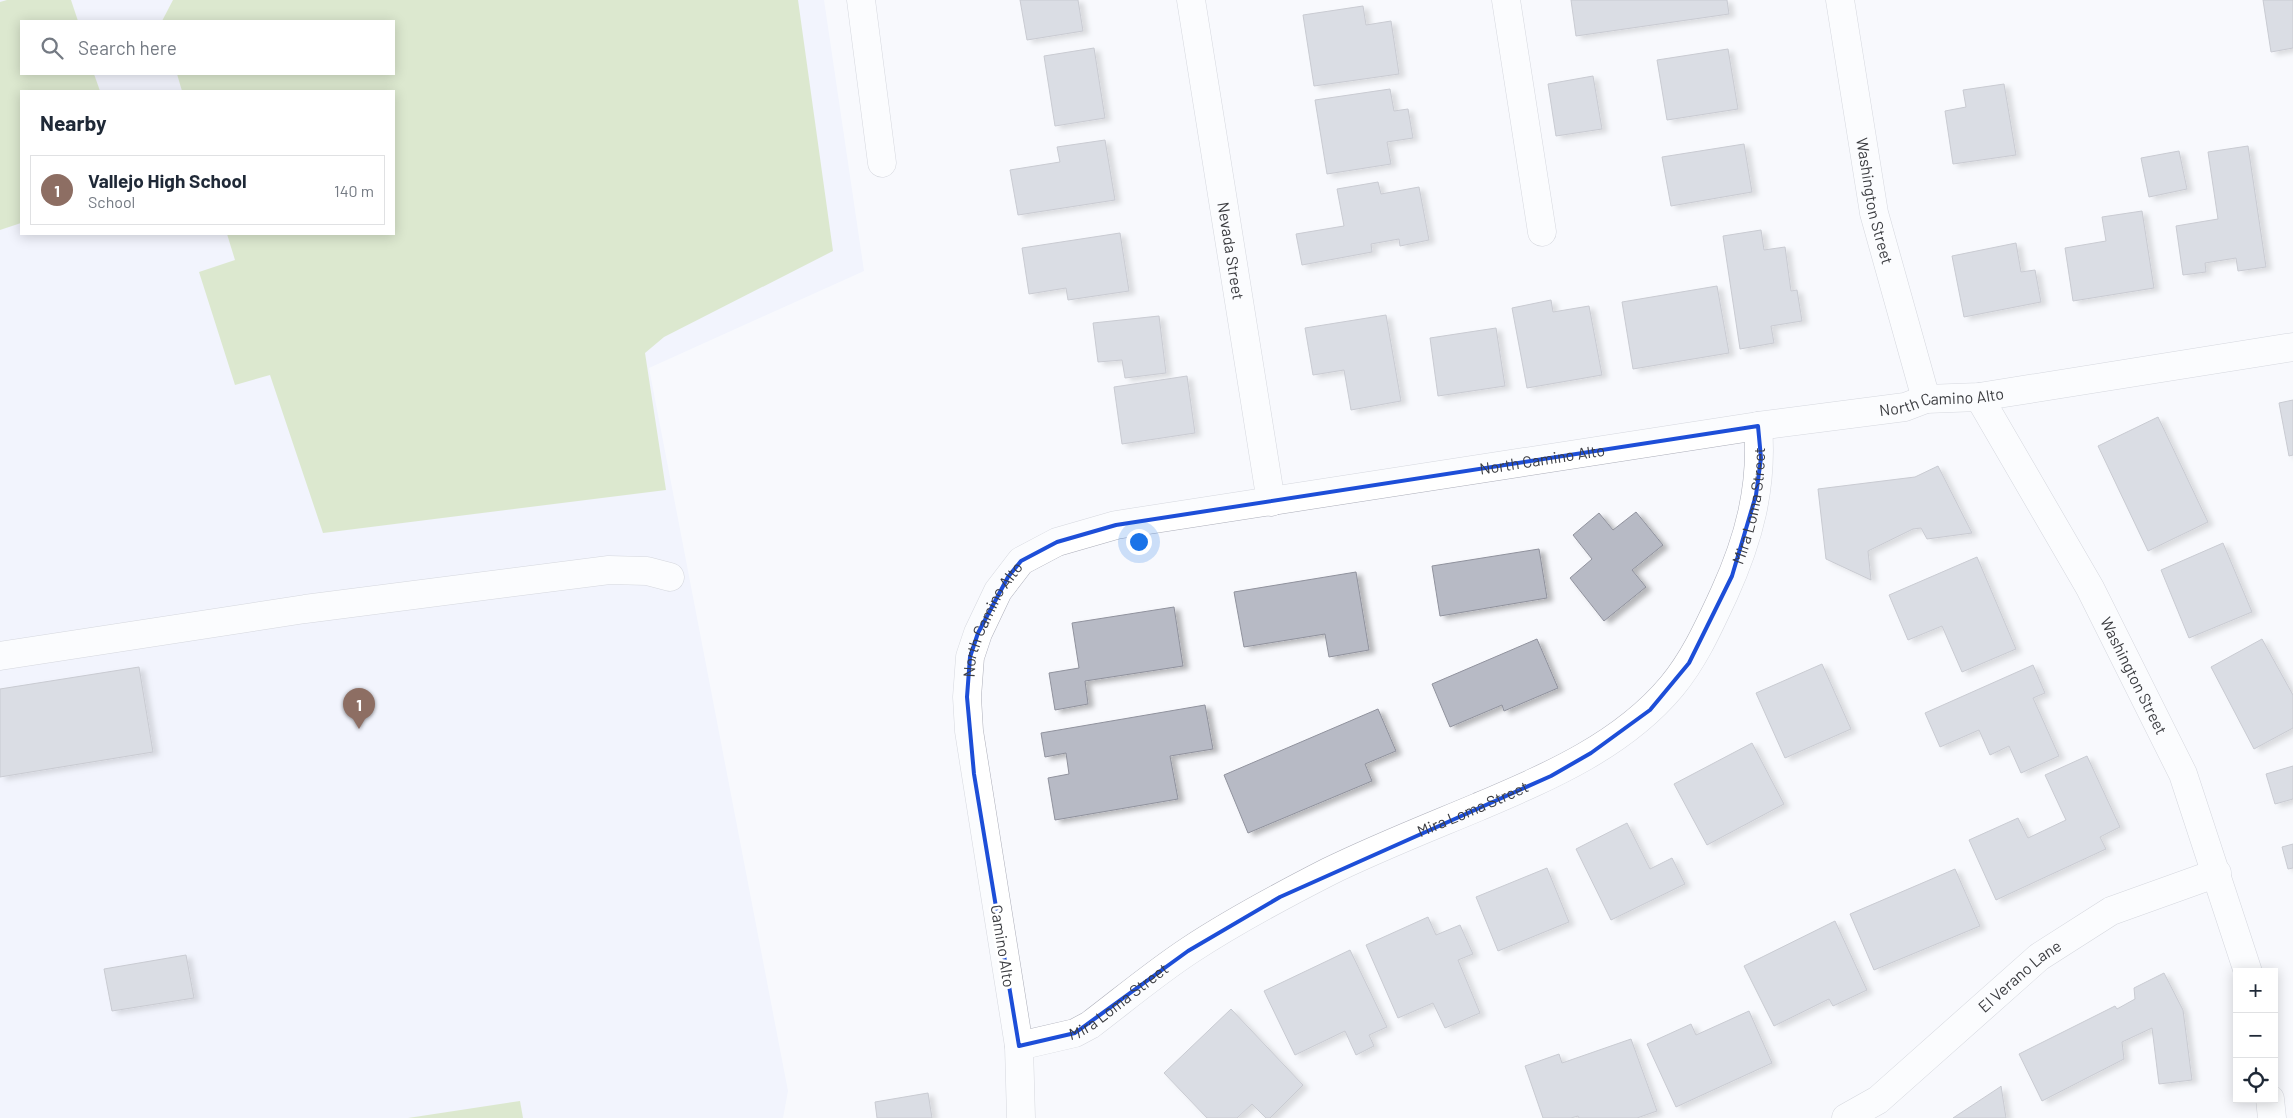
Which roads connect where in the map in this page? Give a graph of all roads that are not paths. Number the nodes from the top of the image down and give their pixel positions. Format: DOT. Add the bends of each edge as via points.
graph roads {
  1 [pos="861,0"];
  2 [pos="1191,0"];
  3 [pos="1506,0"];
  4 [pos="1840,0"];
  5 [pos="882,163"];
  6 [pos="1542,232"];
  7 [pos="2293,348"];
  8 [pos="1979,397"];
  9 [pos="1926,399"];
  10 [pos="1758,426"];
  11 [pos="1271,502"];
  12 [pos="670,576"];
  13 [pos="0,656"];
  14 [pos="974,774"];
  15 [pos="2216,873"];
  16 [pos="2247,968"];
  17 [pos="1019,1046"];
  18 [pos="2270,1103"];
  19 [pos="1021,1118"];
  20 [pos="1846,1118"];
  21 [pos="2272,1118"];
  1 -- 5 [label="street"];
  2 -- 11 [label="street, Nevada Street"];
  3 -- 6 [label="street"];
  4 -- 9 [label="street, Washington Street" via="1874,213"];
  7 -- 8 [label="street, North Camino Alto"];
  8 -- 9 [label="street, North Camino Alto"];
  8 -- 15 [label="street, Washington Street" via="2090,588 2183,774"];
  9 -- 10 [label="street, North Camino Alto" via="1905,407"];
  10 -- 11 [label="street, North Camino Alto"];
  10 -- 17 [label="street, Mira Loma Street" via="1761,458 1756,495 1732,576 1689,663 1650,710 1591,754 1551,776 1280,897 1188,951 1082,1029"];
  11 -- 14 [label="street, North Camino Alto" via="1116,525 1057,542 1022,561 998,591 970,657 967,698"];
  12 -- 13 [label="street" via="647,571 609,570 305,609"];
  14 -- 17 [label="street, Camino Alto"];
  15 -- 16 [label="street, Washington Street"];
  15 -- 20 [label="street, El Verano Lane" via="2111,911 2039,957 1878,1100"];
  17 -- 19 [label="street, Camino Alto"];
  18 -- 21 [label="street"];
}
